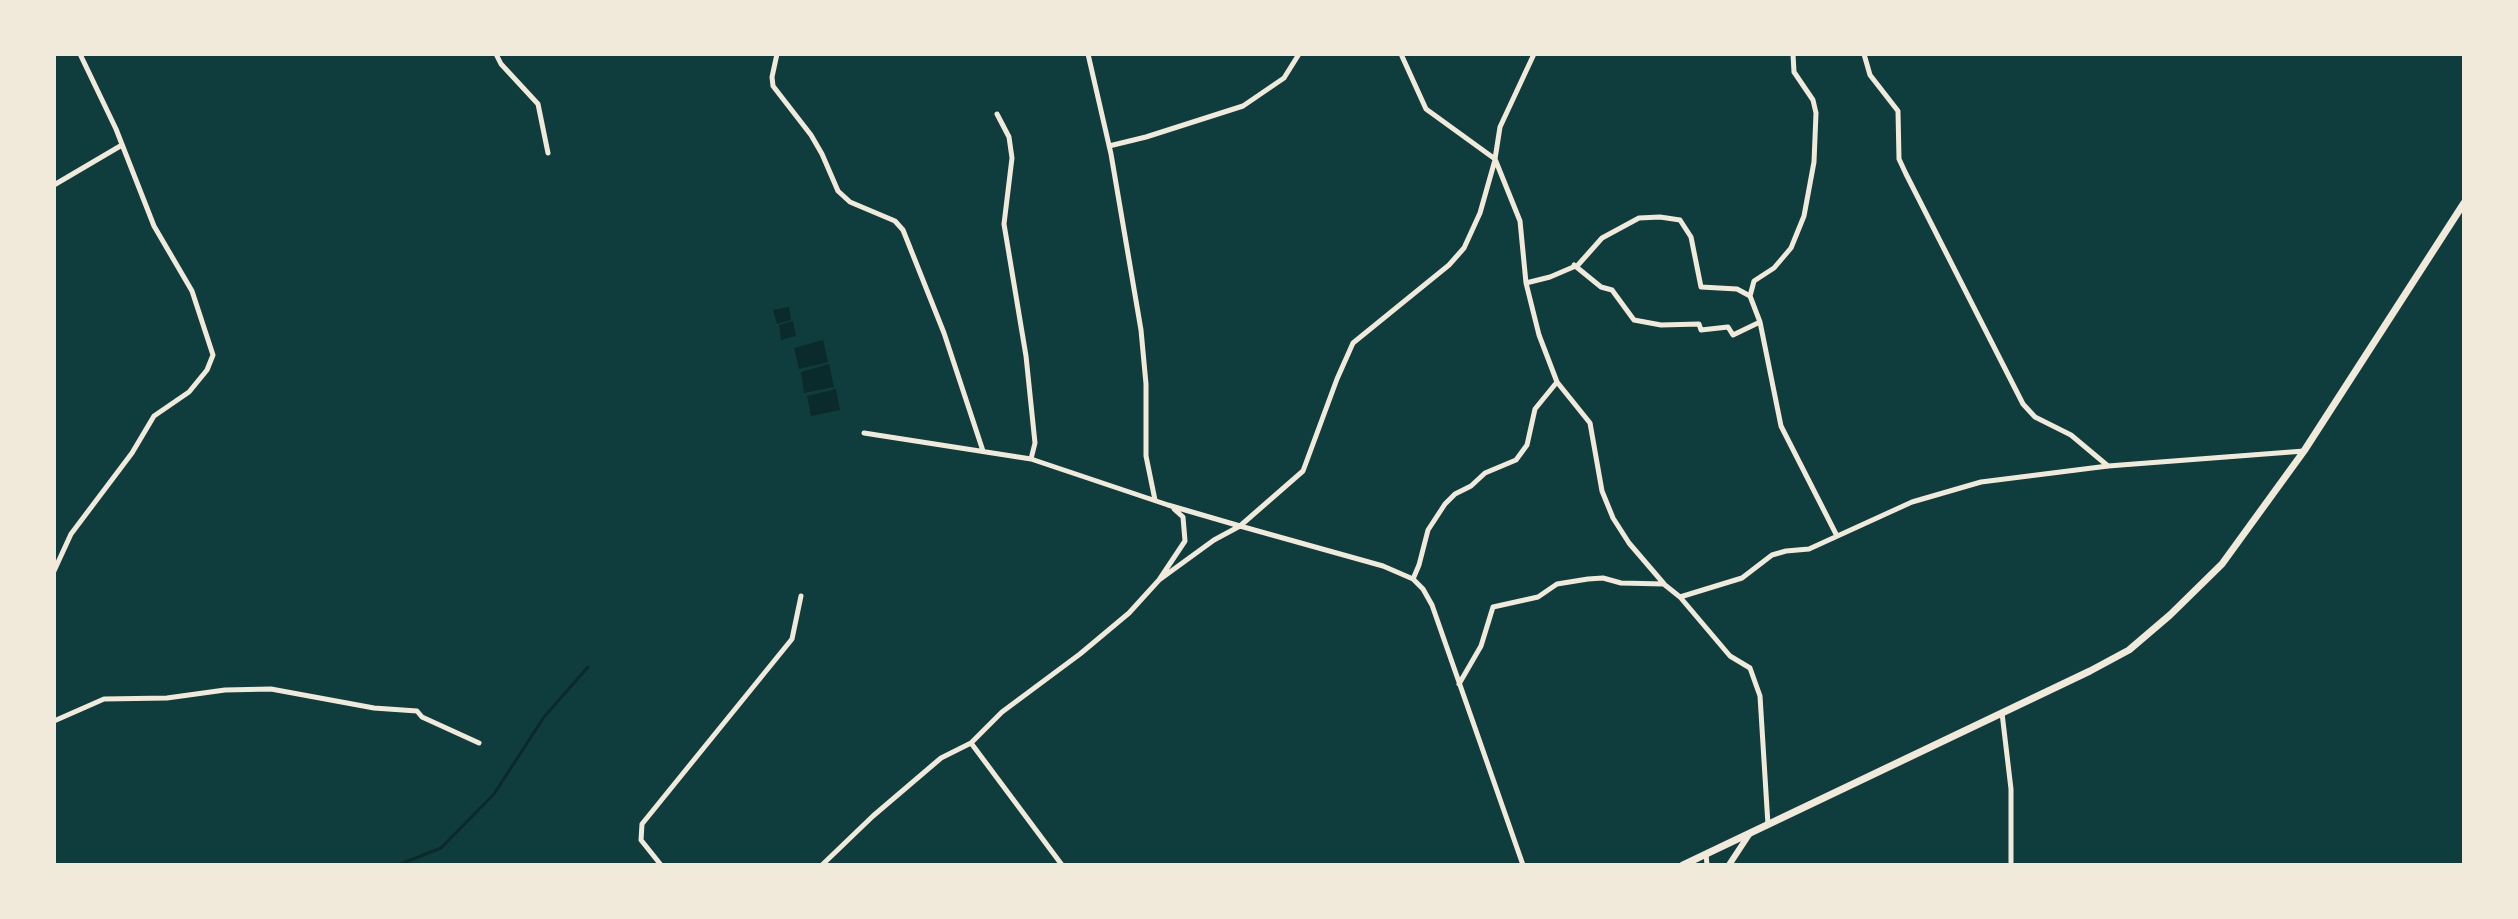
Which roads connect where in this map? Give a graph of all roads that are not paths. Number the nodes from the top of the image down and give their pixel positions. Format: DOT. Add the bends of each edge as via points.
graph roads {
  1 [pos="80,54"];
  2 [pos="496,54"];
  3 [pos="777,54"];
  4 [pos="1088,54"];
  5 [pos="1401,54"];
  6 [pos="1534,54"];
  7 [pos="1793,54"];
  8 [pos="1864,54"];
  9 [pos="1297,56"];
  10 [pos="997,114"];
  11 [pos="122,145"];
  12 [pos="1109,146"];
  13 [pos="548,153"];
  14 [pos="1495,159"];
  15 [pos="54,185"];
  16 [pos="2464,203"];
  17 [pos="1574,266"];
  18 [pos="1526,283"];
  19 [pos="1750,296"];
  20 [pos="1760,322"];
  21 [pos="1557,382"];
  22 [pos="864,433"];
  23 [pos="2304,450"];
  24 [pos="983,451"];
  25 [pos="1031,459"];
  26 [pos="2108,466"];
  27 [pos="1155,500"];
  28 [pos="1168,505"];
  29 [pos="1240,526"];
  30 [pos="1837,536"];
  31 [pos="54,571"];
  32 [pos="1413,579"];
  33 [pos="1160,580"];
  34 [pos="1665,585"];
  35 [pos="801,596"];
  36 [pos="1680,597"];
  37 [pos="1460,684"];
  38 [pos="2002,713"];
  39 [pos="54,720"];
  40 [pos="479,743"];
  41 [pos="971,743"];
  42 [pos="1768,825"];
  43 [pos="1751,833"];
  44 [pos="1706,855"];
  45 [pos="661,865"];
  46 [pos="822,865"];
  47 [pos="1062,865"];
  48 [pos="1523,865"];
  49 [pos="1683,865"];
  50 [pos="1707,865"];
  51 [pos="1728,865"];
  52 [pos="2011,865"];
  1 -- 11 [label="street"];
  2 -- 13 [label="street" via="538,104"];
  3 -- 24 [label="street" via="773,86 811,135 838,190 850,202 895,221 903,231 944,333"];
  4 -- 12 [label="street"];
  5 -- 14 [label="street" via="1426,109"];
  6 -- 14 [label="street" via="1500,127"];
  7 -- 19 [label="street" via="1794,72 1813,100 1816,113 1814,162 1804,216 1791,248 1774,268 1754,281"];
  8 -- 26 [label="street" via="1870,75 1898,111 1899,159 2023,404 2035,417 2071,435"];
  9 -- 12 [label="street" via="1284,78 1243,106"];
  10 -- 25 [label="street" via="1009,137 1012,158 1004,224 1026,356 1035,443"];
  11 -- 15 [label="street"];
  11 -- 31 [label="street" via="154,226 182,270 198,305 213,360 189,392 154,416 132,453 71,534"];
  12 -- 27 [label="street" via="1142,342 1146,456"];
  14 -- 18 [label="street" via="1520,221"];
  14 -- 29 [label="street" via="1480,213 1464,248 1449,265 1353,343 1303,471"];
  16 -- 23 [label="main road"];
  17 -- 18 [label="street"];
  17 -- 19 [label="street" via="1602,238 1639,218 1680,220 1691,237 1701,287 1737,289"];
  17 -- 20 [label="street" via="1601,287 1612,290 1634,320 1661,325 1699,324 1701,330 1728,327 1733,335"];
  18 -- 21 [label="street" via="1539,335"];
  19 -- 20 [label="street"];
  20 -- 30 [label="street" via="1781,426"];
  21 -- 32 [label="street" via="1535,409 1527,445 1516,460 1485,473 1445,504 1428,530"];
  21 -- 34 [label="street" via="1590,423 1602,491 1612,518"];
  22 -- 24 [label="street"];
  23 -- 26 [label="street"];
  23 -- 38 [label="main road" via="2222,564 2170,615 2129,650"];
  24 -- 25 [label="street"];
  25 -- 27 [label="street"];
  26 -- 30 [label="street" via="1981,482 1912,502"];
  27 -- 28 [label="street"];
  28 -- 29 [label="street"];
  28 -- 33 [label="street" via="1183,517 1185,541"];
  29 -- 32 [label="street" via="1383,566"];
  29 -- 33 [label="street" via="1186,558"];
  30 -- 36 [label="street" via="1809,549 1772,555 1742,578"];
  32 -- 37 [label="street" via="1432,605"];
  33 -- 41 [label="street" via="1129,613 1002,712"];
  34 -- 36 [label="street"];
  34 -- 37 [label="street" via="1588,579 1557,584 1538,597 1493,607 1480,646"];
  35 -- 45 [label="street" via="792,639 642,824 641,840"];
  36 -- 42 [label="street" via="1730,656 1750,668 1753,675 1760,696"];
  37 -- 48 [label="street"];
  38 -- 42 [label="main road"];
  38 -- 52 [label="street" via="2012,789"];
  39 -- 40 [label="street" via="104,699 160,699 225,690 271,689 374,708 417,711 422,717"];
  41 -- 46 [label="street" via="941,758"];
  41 -- 47 [label="street"];
  42 -- 43 [label="main road"];
  43 -- 44 [label="main road"];
  43 -- 51 [label="street"];
  44 -- 49 [label="main road"];
  44 -- 50 [label="street"];
}
